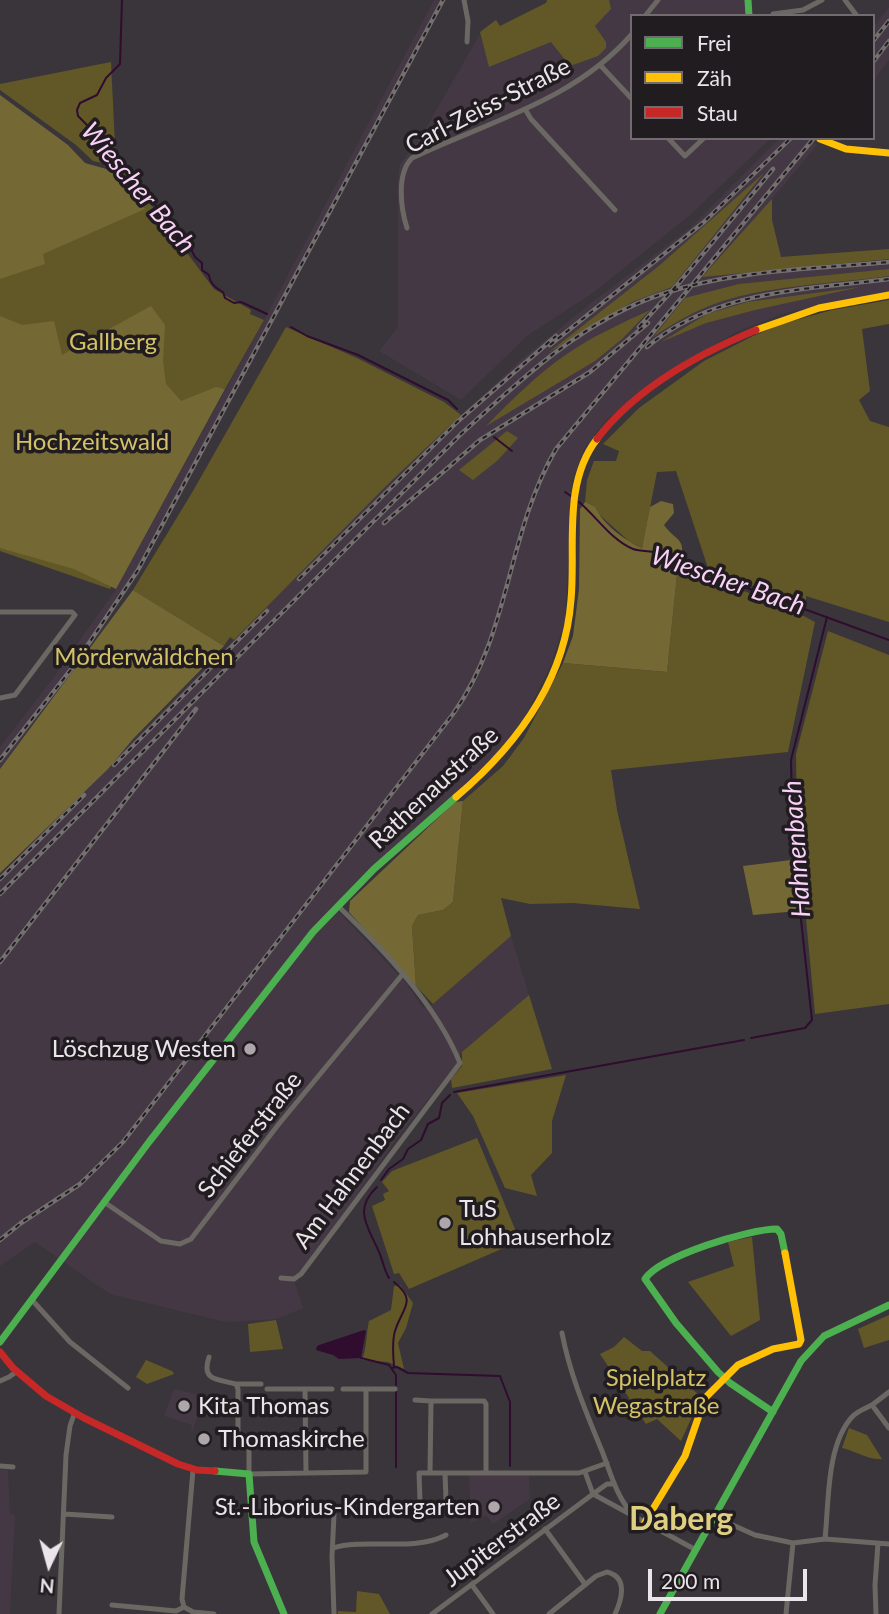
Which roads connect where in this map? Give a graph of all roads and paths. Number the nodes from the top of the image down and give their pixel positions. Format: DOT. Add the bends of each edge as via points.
graph roads {
  1 [pos="464,0"];
  2 [pos="658,0"];
  3 [pos="822,0"];
  4 [pos="647,14"];
  5 [pos="773,14"];
  6 [pos="630,36"];
  7 [pos="467,42"];
  8 [pos="601,66"];
  9 [pos="630,97"];
  10 [pos="525,109"];
  11 [pos="670,140"];
  12 [pos="702,140"];
  13 [pos="823,140"];
  14 [pos="889,153"];
  15 [pos="615,210"];
  16 [pos="407,228"];
  17 [pos="889,295"];
  18 [pos="0,612"];
  19 [pos="0,698"];
  20 [pos="338,906"];
  21 [pos="402,975"];
  22 [pos="104,1202"];
  23 [pos="281,1278"];
  24 [pos="32,1300"];
  25 [pos="889,1305"];
  26 [pos="562,1333"];
  27 [pos="0,1342"];
  28 [pos="0,1352"];
  29 [pos="209,1357"];
  30 [pos="16,1371"];
  31 [pos="724,1378"];
  32 [pos="0,1381"];
  33 [pos="236,1384"];
  34 [pos="261,1384"];
  35 [pos="128,1388"];
  36 [pos="267,1389"];
  37 [pos="305,1389"];
  38 [pos="332,1389"];
  39 [pos="343,1389"];
  40 [pos="366,1389"];
  41 [pos="395,1389"];
  42 [pos="889,1392"];
  43 [pos="415,1401"];
  44 [pos="430,1401"];
  45 [pos="872,1405"];
  46 [pos="75,1412"];
  47 [pos="772,1412"];
  48 [pos="889,1428"];
  49 [pos="607,1463"];
  50 [pos="0,1466"];
  51 [pos="13,1467"];
  52 [pos="193,1470"];
  53 [pos="585,1472"];
  54 [pos="306,1473"];
  55 [pos="430,1473"];
  56 [pos="445,1473"];
  57 [pos="486,1473"];
  58 [pos="249,1474"];
  59 [pos="612,1484"];
  60 [pos="593,1494"];
  61 [pos="446,1500"];
  62 [pos="419,1501"];
  63 [pos="332,1508"];
  64 [pos="64,1514"];
  65 [pos="632,1514"];
  66 [pos="112,1517"];
  67 [pos="715,1517"];
  68 [pos="645,1522"];
  69 [pos="545,1529"];
  70 [pos="446,1535"];
  71 [pos="825,1539"];
  72 [pos="793,1543"];
  73 [pos="878,1543"];
  74 [pos="889,1544"];
  75 [pos="333,1548"];
  76 [pos="696,1550"];
  77 [pos="585,1584"];
  78 [pos="471,1585"];
  79 [pos="112,1605"];
  80 [pos="184,1607"];
  81 [pos="133,1611"];
  82 [pos="59,1614"];
  83 [pos="214,1614"];
  84 [pos="284,1614"];
  85 [pos="334,1614"];
  86 [pos="432,1614"];
  87 [pos="493,1614"];
  88 [pos="549,1614"];
  89 [pos="615,1614"];
  90 [pos="660,1614"];
  91 [pos="786,1614"];
  92 [pos="876,1614"];
  1 -- 7 [label="street"];
  2 -- 4 [label="street"];
  3 -- 5 [label="street" via="803,10"];
  6 -- 8 [label="street, Carl-Zeiss-Straße"];
  8 -- 9 [label="street"];
  8 -- 10 [label="street, Carl-Zeiss-Straße"];
  10 -- 15 [label="street"];
  10 -- 16 [label="street, Carl-Zeiss-Straße" via="407,163 402,177"];
  11 -- 12 [label="street" via="684,156"];
  13 -- 14 [label="street" via="846,149"];
  17 -- 20 [label="street, Rathenaustraße" via="812,309 762,327 688,366 609,422 588,450 578,474 571,527 568,628 559,659 529,717 486,769"];
  18 -- 19 [label="street" via="75,615 15,695"];
  20 -- 21 [label="street"];
  20 -- 22 [label="street, Rathenaustraße" via="245,1017"];
  21 -- 22 [label="street, Schieferstraße" via="285,1115 191,1239 180,1244 161,1241"];
  21 -- 23 [label="street, Am Hahnenbach" via="460,1061 301,1274 294,1279"];
  22 -- 24 [label="street, Rathenaustraße"];
  24 -- 27 [label="street, Rathenaustraße"];
  24 -- 35 [label="street" via="70,1342"];
  25 -- 47 [label="street" via="818,1341"];
  26 -- 49 [label="street" via="571,1375"];
  28 -- 30 [label="street"];
  29 -- 33 [label="street" via="207,1374"];
  30 -- 32 [label="street"];
  30 -- 46 [label="street"];
  31 -- 31 [label="street" via="688,1341 645,1279 687,1253 734,1236 775,1228 780,1234 799,1344 738,1365"];
  31 -- 47 [label="street"];
  31 -- 68 [label="street" via="705,1398 685,1456"];
  33 -- 34 [label="street"];
  33 -- 58 [label="street" via="238,1440 249,1449"];
  36 -- 37 [label="street"];
  37 -- 38 [label="street"];
  37 -- 54 [label="street"];
  39 -- 40 [label="street"];
  40 -- 41 [label="street"];
  40 -- 54 [label="street" via="366,1472"];
  42 -- 45 [label="street"];
  43 -- 44 [label="street"];
  44 -- 55 [label="street"];
  44 -- 57 [label="street" via="484,1401"];
  45 -- 48 [label="street"];
  45 -- 71 [label="street" via="854,1414 836,1447"];
  46 -- 52 [label="street"];
  46 -- 64 [label="street" via="66,1455"];
  47 -- 67 [label="street"];
  49 -- 53 [label="street"];
  49 -- 59 [label="street"];
  50 -- 51 [label="street"];
  52 -- 58 [label="street"];
  52 -- 80 [label="street"];
  53 -- 57 [label="street"];
  53 -- 60 [label="street"];
  54 -- 58 [label="street"];
  55 -- 56 [label="street"];
  55 -- 62 [label="street" via="419,1473"];
  56 -- 57 [label="street"];
  56 -- 61 [label="street"];
  58 -- 84 [label="street" via="254,1542"];
  59 -- 60 [label="street, Jupiterstraße"];
  59 -- 65 [label="street"];
  60 -- 65 [label="street"];
  60 -- 69 [label="street, Jupiterstraße"];
  63 -- 75 [label="street"];
  64 -- 66 [label="street"];
  64 -- 82 [label="street"];
  65 -- 68 [label="street"];
  67 -- 72 [label="street" via="755,1535"];
  67 -- 76 [label="street"];
  68 -- 76 [label="street"];
  69 -- 77 [label="street"];
  69 -- 78 [label="street, Jupiterstraße"];
  70 -- 75 [label="street" via="432,1541"];
  71 -- 72 [label="street"];
  71 -- 73 [label="street"];
  72 -- 91 [label="street"];
  73 -- 74 [label="street"];
  73 -- 92 [label="street"];
  75 -- 85 [label="street"];
  76 -- 90 [label="street"];
  77 -- 88 [label="street"];
  77 -- 89 [label="street" via="601,1573 617,1577 622,1594"];
  78 -- 86 [label="street, Jupiterstraße"];
  78 -- 87 [label="street"];
  79 -- 81 [label="street"];
  80 -- 81 [label="street"];
  80 -- 83 [label="street"];
}
